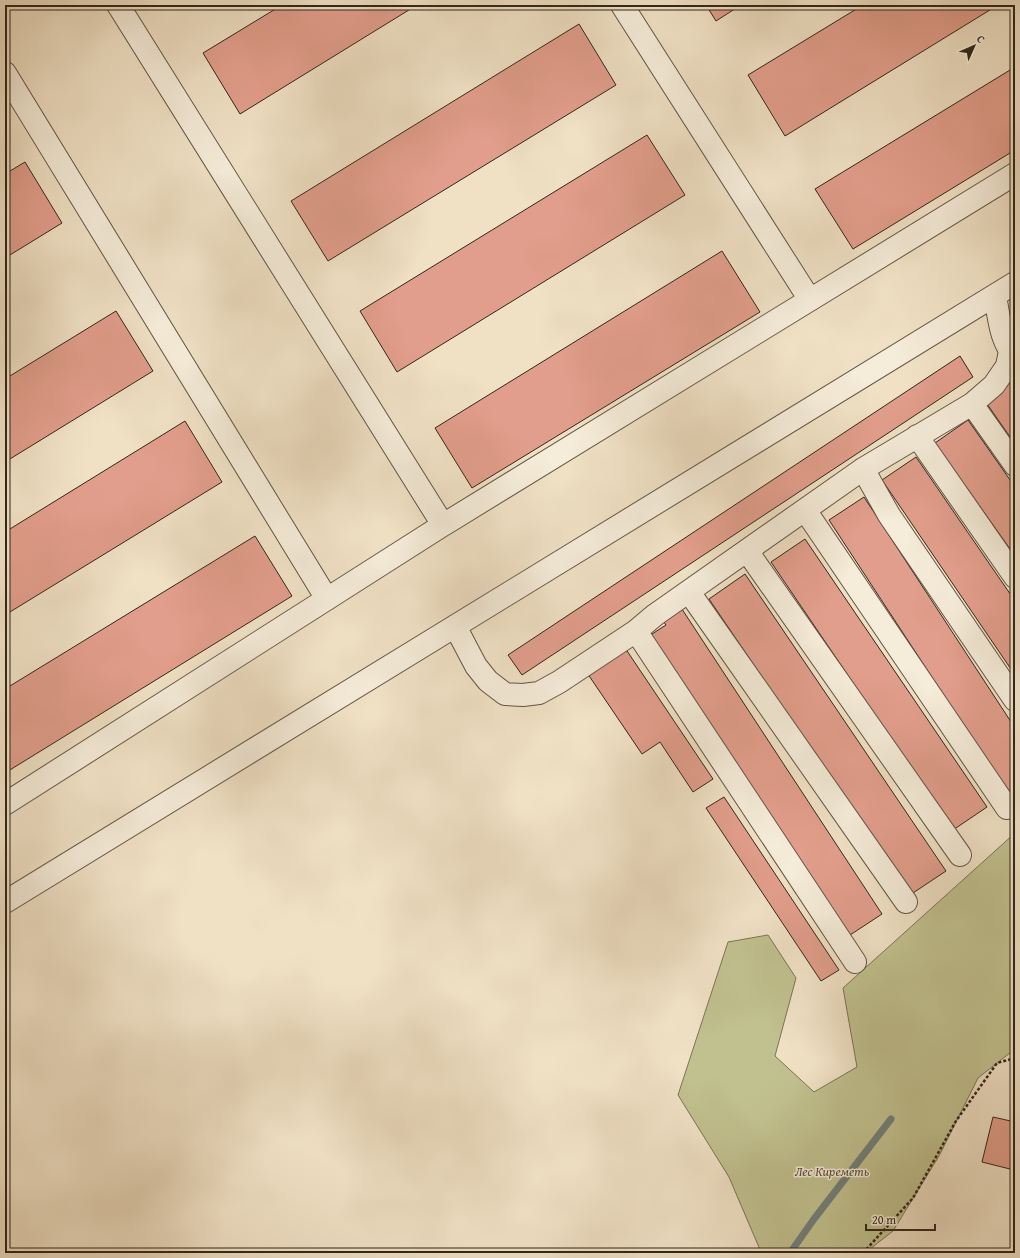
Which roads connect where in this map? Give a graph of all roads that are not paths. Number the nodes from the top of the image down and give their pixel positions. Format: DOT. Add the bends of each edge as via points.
graph roads {
  1 [pos="118,5"];
  2 [pos="622,5"];
  3 [pos="5,74"];
  4 [pos="1015,174"];
  5 [pos="1015,283"];
  6 [pos="995,296"];
  7 [pos="810,300"];
  8 [pos="1012,353"];
  9 [pos="972,404"];
  10 [pos="916,436"];
  11 [pos="1015,465"];
  12 [pos="863,469"];
  13 [pos="805,510"];
  14 [pos="443,525"];
  15 [pos="747,551"];
  16 [pos="1015,577"];
  17 [pos="689,592"];
  18 [pos="326,599"];
  19 [pos="455,626"];
  20 [pos="636,631"];
  21 [pos="1015,700"];
  22 [pos="5,804"];
  23 [pos="1007,808"];
  24 [pos="960,855"];
  25 [pos="5,902"];
  26 [pos="906,902"];
  27 [pos="855,962"];
  1 -- 14 [label="street"];
  2 -- 7 [label="street"];
  3 -- 18 [label="street"];
  4 -- 7 [label="street"];
  5 -- 6 [label="street"];
  6 -- 8 [label="street" via="1003,335"];
  6 -- 19 [label="street"];
  7 -- 14 [label="street"];
  8 -- 9 [label="street" via="994,386"];
  9 -- 10 [label="street"];
  9 -- 11 [label="street"];
  10 -- 12 [label="street"];
  10 -- 16 [label="street"];
  12 -- 13 [label="street"];
  12 -- 21 [label="street" via="889,514"];
  13 -- 15 [label="street"];
  13 -- 23 [label="street"];
  14 -- 18 [label="street"];
  15 -- 17 [label="street"];
  15 -- 24 [label="street"];
  17 -- 20 [label="street"];
  17 -- 26 [label="street"];
  18 -- 22 [label="street"];
  19 -- 20 [label="street" via="476,666 488,681 505,694 523,695 538,693 560,682"];
  19 -- 25 [label="street"];
  20 -- 27 [label="street"];
}
